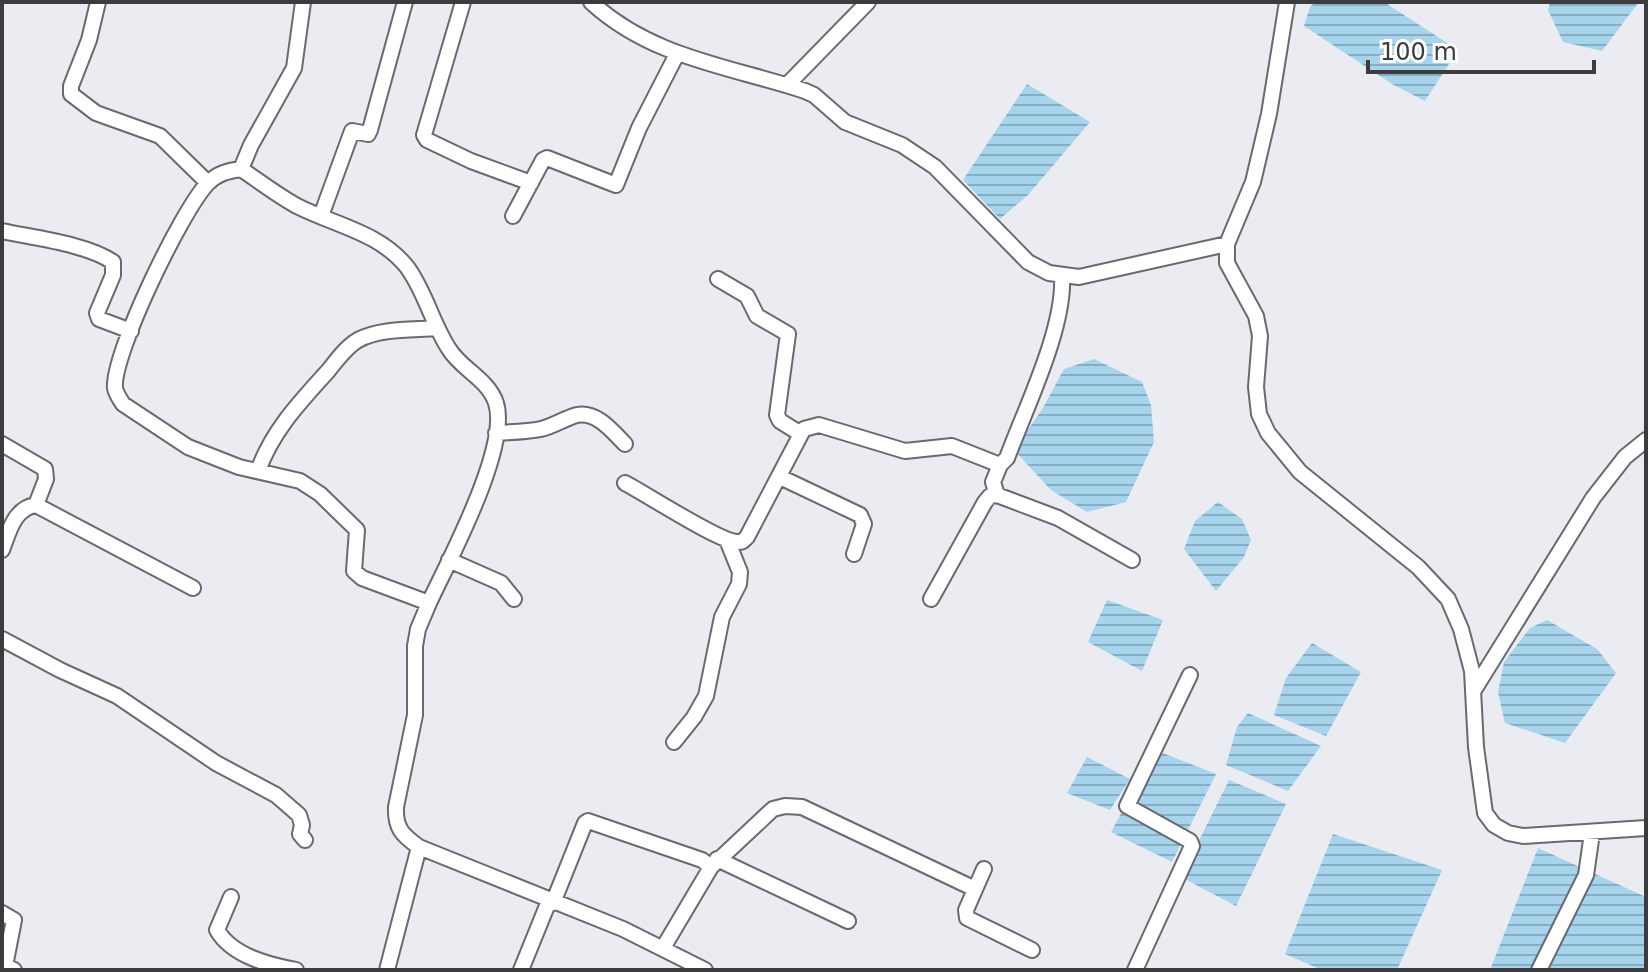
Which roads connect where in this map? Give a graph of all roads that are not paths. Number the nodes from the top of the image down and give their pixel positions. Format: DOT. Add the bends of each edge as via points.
graph roads {
  1 [pos="98,2"];
  2 [pos="303,2"];
  3 [pos="405,2"];
  4 [pos="463,2"];
  5 [pos="591,2"];
  6 [pos="868,2"];
  7 [pos="1287,2"];
  8 [pos="677,54"];
  9 [pos="787,85"];
  10 [pos="241,169"];
  11 [pos="208,183"];
  12 [pos="531,183"];
  13 [pos="321,216"];
  14 [pos="513,216"];
  15 [pos="2,231"];
  16 [pos="1227,244"];
  17 [pos="1062,276"];
  18 [pos="718,279"];
  19 [pos="437,328"];
  20 [pos="131,331"];
  21 [pos="496,433"];
  22 [pos="801,434"];
  23 [pos="1646,440"];
  24 [pos="2,444"];
  25 [pos="625,444"];
  26 [pos="1000,465"];
  27 [pos="258,471"];
  28 [pos="780,477"];
  29 [pos="625,483"];
  30 [pos="997,495"];
  31 [pos="36,505"];
  32 [pos="727,540"];
  33 [pos="2,550"];
  34 [pos="854,554"];
  35 [pos="449,560"];
  36 [pos="1132,560"];
  37 [pos="193,588"];
  38 [pos="514,599"];
  39 [pos="931,599"];
  40 [pos="429,603"];
  41 [pos="2,639"];
  42 [pos="1190,675"];
  43 [pos="1474,690"];
  44 [pos="674,742"];
  45 [pos="1646,828"];
  46 [pos="1592,833"];
  47 [pos="305,840"];
  48 [pos="419,847"];
  49 [pos="714,863"];
  50 [pos="984,869"];
  51 [pos="975,889"];
  52 [pos="231,897"];
  53 [pos="551,902"];
  54 [pos="2,913"];
  55 [pos="848,921"];
  56 [pos="663,948"];
  57 [pos="1032,950"];
  58 [pos="14,970"];
  59 [pos="296,970"];
  60 [pos="387,970"];
  61 [pos="521,970"];
  62 [pos="705,970"];
  63 [pos="1135,970"];
  64 [pos="1539,970"];
  1 -- 11 [label="street" via="71,94 96,113 160,136"];
  2 -- 10 [label="street" via="294,68"];
  3 -- 13 [label="street" via="370,130 352,131"];
  4 -- 12 [label="street" via="424,135 471,161"];
  5 -- 8 [label="street" via="630,33"];
  6 -- 9 [label="street"];
  7 -- 16 [label="street" via="1253,182"];
  8 -- 9 [label="street"];
  8 -- 12 [label="street" via="616,185 547,158"];
  9 -- 17 [label="street" via="814,95 852,126 922,158 968,197 1028,262"];
  10 -- 11 [label="street" via="222,172"];
  10 -- 13 [label="street"];
  11 -- 20 [label="street" via="166,253"];
  12 -- 14 [label="street"];
  13 -- 19 [label="street" via="394,253 408,268"];
  15 -- 20 [label="street" via="113,262 97,313 99,319"];
  16 -- 17 [label="street" via="1090,275"];
  16 -- 43 [label="street" via="1227,263 1256,316 1256,387 1268,433 1300,472 1418,567 1448,599 1469,651"];
  17 -- 26 [label="street" via="1054,332"];
  18 -- 22 [label="street" via="747,296 757,316 788,334 777,415"];
  19 -- 21 [label="street" via="454,357 489,390 496,403"];
  19 -- 27 [label="street" via="356,341 277,431"];
  20 -- 27 [label="street" via="115,387 123,404 188,447"];
  21 -- 25 [label="street" via="539,430 577,415 604,423"];
  21 -- 35 [label="street" via="483,480"];
  22 -- 26 [label="street" via="819,425 905,451 952,446"];
  22 -- 28 [label="street"];
  23 -- 43 [label="street" via="1625,457 1593,498"];
  24 -- 31 [label="street" via="45,469"];
  26 -- 30 [label="street" via="993,482"];
  27 -- 40 [label="street" via="300,481 351,521 358,541 353,566 362,578"];
  28 -- 32 [label="street" via="747,537"];
  28 -- 34 [label="street" via="860,515 864,524"];
  29 -- 32 [label="street"];
  30 -- 36 [label="street" via="1058,518"];
  30 -- 39 [label="street" via="985,502"];
  31 -- 33 [label="street" via="17,516"];
  31 -- 37 [label="street"];
  32 -- 44 [label="street" via="740,572 739,584 722,617 706,696"];
  35 -- 38 [label="street" via="501,583"];
  35 -- 40 [label="street"];
  40 -- 48 [label="street" via="415,646 415,715 395,819 399,831"];
  41 -- 47 [label="street" via="117,696 216,763 276,795 299,815"];
  42 -- 63 [label="street" via="1127,806 1192,846"];
  43 -- 46 [label="street" via="1481,792 1494,825 1523,836"];
  45 -- 46 [label="street"];
  46 -- 64 [label="street" via="1586,875"];
  48 -- 53 [label="street"];
  48 -- 60 [label="street"];
  49 -- 51 [label="street" via="773,809 802,807"];
  49 -- 53 [label="street" via="588,821"];
  49 -- 55 [label="street"];
  49 -- 56 [label="street"];
  50 -- 51 [label="street"];
  51 -- 57 [label="street" via="967,918"];
  52 -- 59 [label="street" via="217,930 221,936 249,957"];
  53 -- 56 [label="street"];
  53 -- 61 [label="street"];
  54 -- 58 [label="street" via="14,920 6,961"];
  56 -- 62 [label="street"];
}
